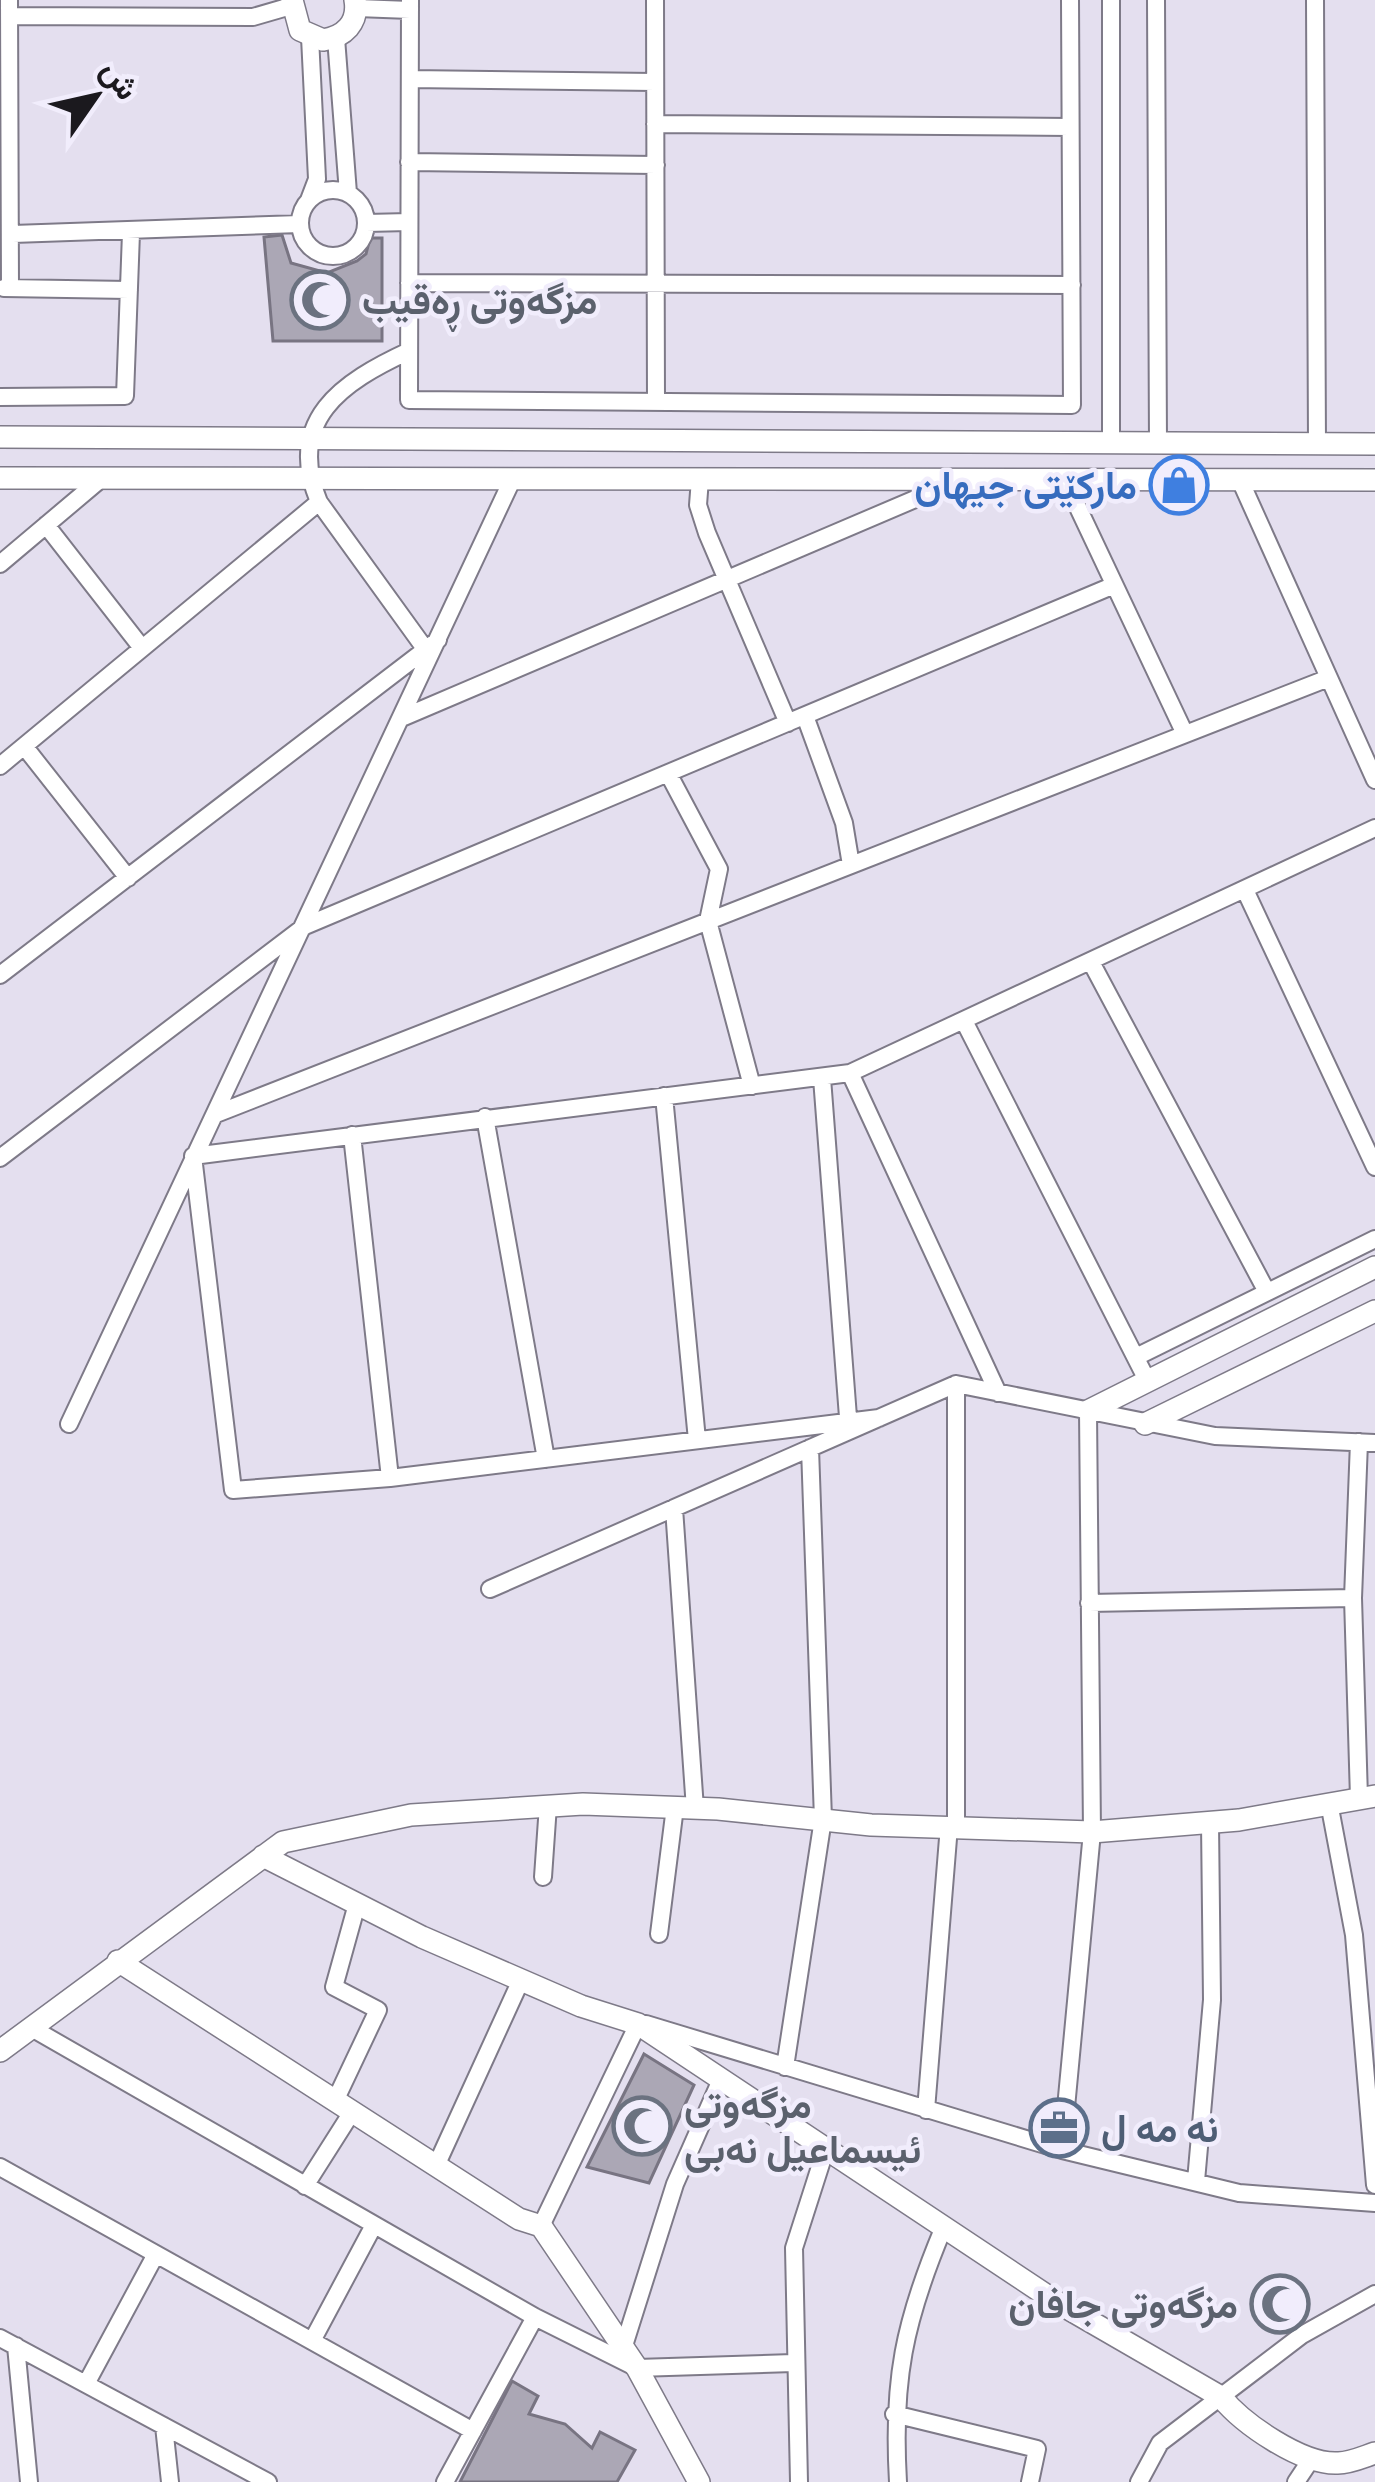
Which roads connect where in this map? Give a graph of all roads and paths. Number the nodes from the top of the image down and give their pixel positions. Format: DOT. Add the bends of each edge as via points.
graph roads {
  1 [pos="655,0"];
  2 [pos="1070,0"];
  3 [pos="1112,0"];
  4 [pos="1156,0"];
  5 [pos="1315,0"];
  6 [pos="291,3"];
  7 [pos="356,4"];
  8 [pos="410,5"];
  9 [pos="9,8"];
  10 [pos="134,8"];
  11 [pos="253,8"];
  12 [pos="310,38"];
  13 [pos="336,38"];
  14 [pos="410,80"];
  15 [pos="656,82"];
  16 [pos="656,124"];
  17 [pos="6,126"];
  18 [pos="1070,127"];
  19 [pos="410,162"];
  20 [pos="656,165"];
  21 [pos="348,193"];
  22 [pos="309,200"];
  23 [pos="409,222"];
  24 [pos="366,223"];
  25 [pos="300,224"];
  26 [pos="131,233"];
  27 [pos="13,234"];
  28 [pos="409,283"];
  29 [pos="656,285"];
  30 [pos="1072,285"];
  31 [pos="5,288"];
  32 [pos="129,290"];
  33 [pos="409,351"];
  34 [pos="0,397"];
  35 [pos="656,402"];
  36 [pos="0,436"];
  37 [pos="310,439"];
  38 [pos="1111,443"];
  39 [pos="1158,443"];
  40 [pos="1317,444"];
  41 [pos="1375,444"];
  42 [pos="0,478"];
  43 [pos="102,478"];
  44 [pos="309,478"];
  45 [pos="513,478"];
  46 [pos="700,479"];
  47 [pos="961,480"];
  48 [pos="1065,480"];
  49 [pos="1240,480"];
  50 [pos="1375,480"];
  51 [pos="319,502"];
  52 [pos="46,525"];
  53 [pos="0,564"];
  54 [pos="729,578"];
  55 [pos="1112,586"];
  56 [pos="442,637"];
  57 [pos="142,648"];
  58 [pos="425,650"];
  59 [pos="1326,679"];
  60 [pos="404,717"];
  61 [pos="796,719"];
  62 [pos="1185,734"];
  63 [pos="24,746"];
  64 [pos="0,766"];
  65 [pos="668,773"];
  66 [pos="1375,780"];
  67 [pos="1375,828"];
  68 [pos="851,865"];
  69 [pos="128,878"];
  70 [pos="1245,890"];
  71 [pos="707,921"];
  72 [pos="305,926"];
  73 [pos="1091,962"];
  74 [pos="0,975"];
  75 [pos="964,1021"];
  76 [pos="850,1072"];
  77 [pos="822,1078"];
  78 [pos="752,1086"];
  79 [pos="664,1096"];
  80 [pos="216,1114"];
  81 [pos="484,1118"];
  82 [pos="352,1135"];
  83 [pos="193,1156"];
  84 [pos="0,1158"];
  85 [pos="1375,1167"];
  86 [pos="1375,1239"];
  87 [pos="1375,1267"];
  88 [pos="1267,1292"];
  89 [pos="1375,1310"];
  90 [pos="1136,1357"];
  91 [pos="1148,1380"];
  92 [pos="956,1384"];
  93 [pos="998,1393"];
  94 [pos="1088,1411"];
  95 [pos="69,1424"];
  96 [pos="1145,1424"];
  97 [pos="848,1426"];
  98 [pos="697,1440"];
  99 [pos="1367,1442"];
  100 [pos="810,1448"];
  101 [pos="546,1459"];
  102 [pos="390,1478"];
  103 [pos="674,1508"];
  104 [pos="490,1589"];
  105 [pos="1353,1598"];
  106 [pos="1089,1603"];
  107 [pos="1367,1797"];
  108 [pos="548,1804"];
  109 [pos="685,1808"];
  110 [pos="1330,1808"];
  111 [pos="823,1819"];
  112 [pos="1210,1823"];
  113 [pos="953,1827"];
  114 [pos="1092,1832"];
  115 [pos="262,1856"];
  116 [pos="543,1877"];
  117 [pos="357,1904"];
  118 [pos="659,1934"];
  119 [pos="118,1961"];
  120 [pos="521,1980"];
  121 [pos="630,2021"];
  122 [pos="30,2027"];
  123 [pos="0,2051"];
  124 [pos="784,2067"];
  125 [pos="1369,2075"];
  126 [pos="720,2082"];
  127 [pos="344,2106"];
  128 [pos="926,2110"];
  129 [pos="826,2145"];
  130 [pos="1062,2150"];
  131 [pos="436,2166"];
  132 [pos="0,2167"];
  133 [pos="1196,2181"];
  134 [pos="1375,2185"];
  135 [pos="305,2186"];
  136 [pos="1375,2203"];
  137 [pos="374,2225"];
  138 [pos="541,2226"];
  139 [pos="943,2229"];
  140 [pos="156,2254"];
  141 [pos="1375,2294"];
  142 [pos="536,2317"];
  143 [pos="311,2341"];
  144 [pos="8,2342"];
  145 [pos="629,2360"];
  146 [pos="793,2363"];
  147 [pos="86,2384"];
  148 [pos="1221,2397"];
  149 [pos="894,2414"];
  150 [pos="164,2426"];
  151 [pos="473,2431"];
  152 [pos="1375,2452"];
  153 [pos="1312,2458"];
  154 [pos="29,2482"];
  155 [pos="170,2482"];
  156 [pos="268,2482"];
  157 [pos="445,2482"];
  158 [pos="699,2482"];
  159 [pos="799,2482"];
  160 [pos="898,2482"];
  161 [pos="1030,2482"];
  162 [pos="1139,2482"];
  163 [pos="1295,2482"];
  1 -- 15 [label="street"];
  2 -- 18 [label="street"];
  3 -- 38 [label="street"];
  4 -- 39 [label="street"];
  5 -- 40 [label="street"];
  6 -- 11 [label="street"];
  6 -- 12 [label="street"];
  7 -- 8 [label="street"];
  7 -- 13 [label="street" via="354,20"];
  8 -- 14 [label="street"];
  9 -- 10 [label="street"];
  9 -- 17 [label="street"];
  10 -- 11 [label="street"];
  12 -- 13 [label="street"];
  12 -- 22 [label="street" via="317,179"];
  13 -- 21 [label="street"];
  14 -- 15 [label="street"];
  14 -- 19 [label="street"];
  15 -- 16 [label="street"];
  16 -- 18 [label="street"];
  16 -- 20 [label="street"];
  17 -- 27 [label="street"];
  18 -- 30 [label="street"];
  19 -- 20 [label="street"];
  19 -- 23 [label="street"];
  20 -- 29 [label="street"];
  21 -- 22 [label="street"];
  21 -- 24 [label="street"];
  22 -- 25 [label="street"];
  23 -- 24 [label="street"];
  23 -- 28 [label="street"];
  24 -- 25 [label="street" via="357,246 334,256 310,247"];
  25 -- 26 [label="street"];
  26 -- 27 [label="street"];
  26 -- 32 [label="street"];
  27 -- 31 [label="street"];
  28 -- 29 [label="street"];
  28 -- 33 [label="street"];
  29 -- 30 [label="street"];
  29 -- 35 [label="street"];
  30 -- 35 [label="street" via="1072,406"];
  31 -- 32 [label="street"];
  32 -- 34 [label="street" via="125,396"];
  33 -- 35 [label="street" via="409,400"];
  33 -- 37 [label="street" via="355,376 326,403"];
  36 -- 37 [label="street"];
  37 -- 38 [label="street"];
  37 -- 44 [label="street"];
  38 -- 39 [label="street"];
  39 -- 40 [label="street"];
  40 -- 41 [label="street"];
  42 -- 43 [label="street"];
  43 -- 44 [label="street"];
  43 -- 52 [label="street"];
  44 -- 45 [label="street"];
  44 -- 51 [label="street"];
  45 -- 46 [label="street"];
  45 -- 56 [label="street"];
  46 -- 47 [label="street"];
  46 -- 54 [label="street" via="698,505"];
  47 -- 48 [label="street"];
  47 -- 54 [label="street"];
  48 -- 49 [label="street"];
  48 -- 55 [label="street"];
  49 -- 50 [label="street"];
  49 -- 59 [label="street"];
  51 -- 57 [label="street"];
  51 -- 58 [label="street"];
  52 -- 53 [label="street"];
  52 -- 57 [label="street"];
  54 -- 60 [label="street"];
  54 -- 61 [label="street"];
  55 -- 61 [label="street"];
  55 -- 62 [label="street"];
  56 -- 58 [label="street"];
  56 -- 60 [label="street"];
  57 -- 63 [label="street"];
  58 -- 69 [label="street"];
  59 -- 62 [label="street"];
  59 -- 66 [label="street"];
  60 -- 72 [label="street"];
  61 -- 65 [label="street"];
  61 -- 68 [label="street" via="844,824"];
  62 -- 68 [label="street"];
  63 -- 64 [label="street"];
  63 -- 69 [label="street"];
  65 -- 71 [label="street" via="719,868"];
  65 -- 72 [label="street"];
  67 -- 70 [label="street"];
  68 -- 71 [label="street"];
  69 -- 74 [label="street"];
  70 -- 73 [label="street"];
  70 -- 85 [label="street"];
  71 -- 78 [label="street"];
  71 -- 80 [label="street"];
  72 -- 80 [label="street"];
  72 -- 84 [label="street"];
  73 -- 75 [label="street"];
  73 -- 88 [label="street"];
  75 -- 76 [label="street"];
  75 -- 90 [label="street"];
  76 -- 77 [label="street"];
  76 -- 93 [label="street"];
  77 -- 78 [label="street"];
  77 -- 97 [label="street"];
  78 -- 79 [label="street"];
  79 -- 81 [label="street"];
  79 -- 98 [label="street"];
  80 -- 83 [label="street"];
  81 -- 82 [label="street"];
  81 -- 101 [label="street"];
  82 -- 83 [label="street"];
  82 -- 102 [label="street"];
  83 -- 95 [label="street"];
  83 -- 102 [label="street" via="233,1490"];
  86 -- 88 [label="street"];
  87 -- 91 [label="street"];
  88 -- 90 [label="street"];
  89 -- 96 [label="street"];
  90 -- 91 [label="street"];
  91 -- 94 [label="street"];
  92 -- 93 [label="street"];
  92 -- 97 [label="street"];
  92 -- 113 [label="street"];
  93 -- 94 [label="street"];
  94 -- 96 [label="street"];
  94 -- 106 [label="street"];
  96 -- 99 [label="street" via="1215,1436"];
  97 -- 98 [label="street"];
  97 -- 100 [label="street"];
  98 -- 101 [label="street"];
  99 -- 105 [label="street"];
  100 -- 103 [label="street"];
  100 -- 111 [label="street"];
  101 -- 102 [label="street"];
  103 -- 104 [label="street"];
  103 -- 109 [label="street"];
  105 -- 106 [label="street"];
  105 -- 107 [label="street"];
  106 -- 114 [label="street"];
  107 -- 110 [label="street"];
  108 -- 109 [label="street"];
  108 -- 115 [label="street" via="411,1815 283,1842"];
  108 -- 116 [label="street"];
  109 -- 111 [label="street"];
  109 -- 118 [label="street"];
  110 -- 112 [label="street"];
  110 -- 125 [label="street"];
  111 -- 113 [label="street"];
  111 -- 124 [label="street"];
  112 -- 114 [label="street"];
  112 -- 133 [label="street" via="1211,2000"];
  113 -- 114 [label="street"];
  113 -- 128 [label="street"];
  114 -- 130 [label="street"];
  115 -- 117 [label="street"];
  115 -- 119 [label="street"];
  117 -- 120 [label="street"];
  117 -- 127 [label="street" via="334,1988 378,2010"];
  119 -- 122 [label="street"];
  119 -- 127 [label="street"];
  120 -- 121 [label="street"];
  120 -- 131 [label="street"];
  121 -- 124 [label="street"];
  121 -- 126 [label="street"];
  121 -- 138 [label="street"];
  122 -- 123 [label="street"];
  122 -- 135 [label="street"];
  124 -- 128 [label="street"];
  125 -- 134 [label="street"];
  126 -- 129 [label="street"];
  126 -- 145 [label="street" via="675,2184"];
  127 -- 131 [label="street"];
  127 -- 135 [label="street"];
  128 -- 130 [label="street"];
  129 -- 139 [label="street"];
  129 -- 146 [label="street" via="794,2248"];
  130 -- 133 [label="street"];
  131 -- 138 [label="street"];
  132 -- 140 [label="street"];
  133 -- 136 [label="street" via="1239,2193"];
  135 -- 137 [label="street"];
  137 -- 142 [label="street"];
  137 -- 143 [label="street"];
  138 -- 145 [label="street"];
  139 -- 148 [label="street"];
  139 -- 149 [label="street" via="920,2284"];
  140 -- 143 [label="street"];
  140 -- 147 [label="street"];
  141 -- 148 [label="street" via="1302,2335"];
  142 -- 145 [label="street"];
  142 -- 151 [label="street"];
  143 -- 151 [label="street"];
  144 -- 147 [label="street"];
  144 -- 154 [label="street"];
  145 -- 146 [label="street"];
  145 -- 158 [label="street"];
  146 -- 159 [label="street"];
  147 -- 150 [label="street"];
  148 -- 153 [label="street"];
  148 -- 162 [label="street" via="1160,2443"];
  149 -- 160 [label="street"];
  149 -- 161 [label="street" via="1037,2449"];
  150 -- 155 [label="street"];
  150 -- 156 [label="street"];
  151 -- 157 [label="street"];
  152 -- 153 [label="street" via="1337,2464"];
  153 -- 163 [label="street"];
}
